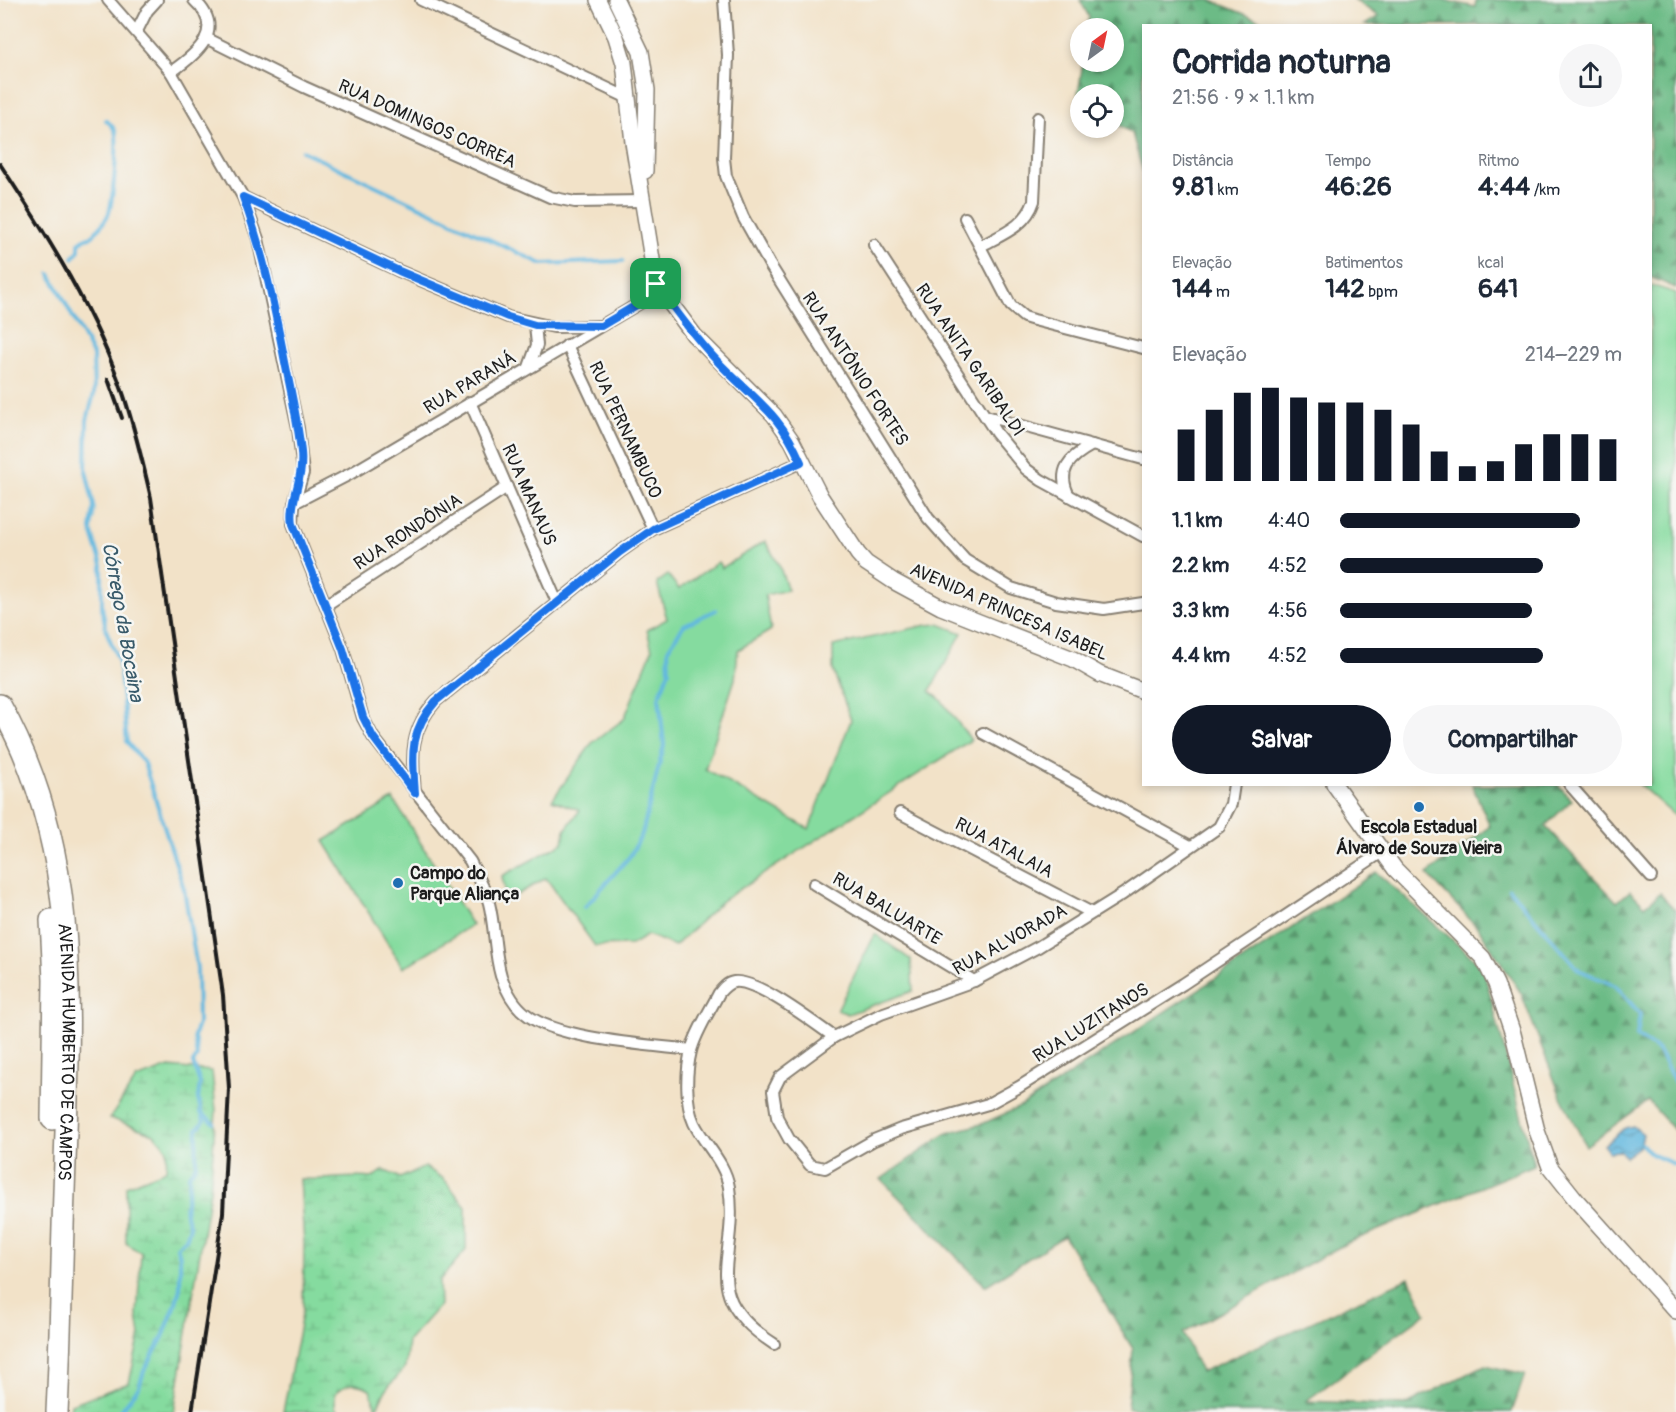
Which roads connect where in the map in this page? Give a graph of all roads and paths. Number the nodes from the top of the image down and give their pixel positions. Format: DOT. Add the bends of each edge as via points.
graph roads {
  1 [pos="108,0"];
  2 [pos="157,0"];
  3 [pos="194,0"];
  4 [pos="208,0"];
  5 [pos="421,0"];
  6 [pos="598,0"];
  7 [pos="616,0"];
  8 [pos="724,0"];
  9 [pos="207,20"];
  10 [pos="137,31"];
  11 [pos="206,38"];
  12 [pos="171,72"];
  13 [pos="630,99"];
  14 [pos="1038,118"];
  15 [pos="243,197"];
  16 [pos="644,201"];
  17 [pos="965,218"];
  18 [pos="874,244"];
  19 [pos="981,246"];
  20 [pos="656,284"];
  21 [pos="535,325"];
  22 [pos="601,326"];
  23 [pos="567,345"];
  24 [pos="1142,348"];
  25 [pos="529,367"];
  26 [pos="470,402"];
  27 [pos="986,416"];
  28 [pos="1092,445"];
  29 [pos="1142,459"];
  30 [pos="801,462"];
  31 [pos="507,487"];
  32 [pos="1069,496"];
  33 [pos="294,503"];
  34 [pos="653,529"];
  35 [pos="1142,535"];
  36 [pos="557,602"];
  37 [pos="1142,603"];
  38 [pos="326,605"];
  39 [pos="1142,691"];
  40 [pos="0,705"];
  41 [pos="983,733"];
  42 [pos="0,735"];
  43 [pos="1233,786"];
  44 [pos="1335,786"];
  45 [pos="1571,786"];
  46 [pos="415,793"];
  47 [pos="900,813"];
  48 [pos="1190,846"];
  49 [pos="1382,852"];
  50 [pos="1651,877"];
  51 [pos="814,884"];
  52 [pos="1092,914"];
  53 [pos="62,979"];
  54 [pos="974,981"];
  55 [pos="834,1036"];
  56 [pos="691,1050"];
  57 [pos="800,1154"];
  58 [pos="1676,1311"];
  59 [pos="774,1344"];
  60 [pos="53,1367"];
  61 [pos="46,1412"];
  62 [pos="57,1412"];
  1 -- 10 [label="street"];
  2 -- 10 [label="street"];
  3 -- 9 [label="street"];
  4 -- 9 [label="street"];
  5 -- 13 [label="street"];
  6 -- 13 [label="main road, AVENIDA PRINCESA ISABEL" via="616,36"];
  7 -- 16 [label="main road, AVENIDA PRINCESA ISABEL" via="641,52 647,90"];
  8 -- 37 [label="street, RUA ANTÔNIO FORTES" via="728,55 726,176 770,265 928,518 965,560 1011,588 1056,602 1104,609"];
  9 -- 11 [label="street"];
  10 -- 12 [label="street"];
  11 -- 12 [label="street" via="189,61"];
  11 -- 16 [label="street, RUA DOMINGOS CORREA" via="304,87 550,197 574,202"];
  12 -- 15 [label="street"];
  13 -- 16 [label="main road, AVENIDA PRINCESA ISABEL"];
  14 -- 19 [label="street" via="1031,212 1015,228"];
  15 -- 21 [label="street" via="399,271"];
  15 -- 33 [label="street" via="272,294 298,428 303,473"];
  16 -- 20 [label="main road, AVENIDA PRINCESA ISABEL"];
  17 -- 19 [label="street"];
  18 -- 27 [label="street, RUA ANITA GARIBALDI"];
  19 -- 24 [label="street" via="1011,306 1024,317"];
  20 -- 22 [label="street, RUA PARANÁ" via="645,300"];
  20 -- 30 [label="main road, AVENIDA PRINCESA ISABEL" via="694,335 774,415"];
  21 -- 22 [label="street"];
  21 -- 25 [label="street" via="537,345"];
  22 -- 23 [label="street, RUA PARANÁ"];
  23 -- 25 [label="street, RUA PARANÁ"];
  23 -- 34 [label="street, RUA PERNAMBUCO"];
  25 -- 26 [label="street, RUA PARANÁ"];
  26 -- 31 [label="street, RUA MANAUS"];
  26 -- 33 [label="street, RUA PARANÁ"];
  27 -- 28 [label="street"];
  27 -- 32 [label="street, RUA ANITA GARIBALDI" via="1026,468"];
  28 -- 29 [label="street"];
  28 -- 32 [label="street" via="1064,467 1064,486"];
  30 -- 34 [label="street"];
  30 -- 39 [label="main road, AVENIDA PRINCESA ISABEL" via="866,563 941,607"];
  31 -- 36 [label="street, RUA MANAUS"];
  31 -- 38 [label="street, RUA RONDÔNIA"];
  32 -- 35 [label="street, RUA ANITA GARIBALDI"];
  33 -- 38 [label="street" via="293,524"];
  34 -- 36 [label="street"];
  36 -- 46 [label="street" via="429,709 412,749"];
  38 -- 46 [label="street" via="363,717 373,737"];
  40 -- 53 [label="highway, AVENIDA HUMBERTO DE CAMPOS" via="26,757 45,813 61,885"];
  41 -- 48 [label="street"];
  42 -- 53 [label="highway, AVENIDA HUMBERTO DE CAMPOS" via="40,842"];
  43 -- 48 [label="street, RUA ALVORADA" via="1231,804 1219,827"];
  44 -- 49 [label="main road"];
  45 -- 50 [label="street"];
  46 -- 56 [label="street" via="470,861 482,884 502,978 513,1000 526,1014 543,1025 572,1032"];
  47 -- 52 [label="street, RUA ATALAIA"];
  48 -- 52 [label="street, RUA ALVORADA"];
  49 -- 57 [label="street, RUA LUZITANOS" via="1069,1058 988,1104 901,1129 825,1168 810,1165"];
  49 -- 58 [label="main road" via="1483,958 1513,1034 1550,1167"];
  51 -- 54 [label="street, RUA BALUARTE"];
  52 -- 54 [label="street, RUA ALVORADA"];
  53 -- 60 [label="highway, AVENIDA HUMBERTO DE CAMPOS"];
  54 -- 55 [label="street, RUA ALVORADA" via="881,1014"];
  55 -- 56 [label="street" via="773,996 734,982 719,993"];
  55 -- 57 [label="street, RUA ALVORADA" via="780,1077 773,1091 777,1117"];
  56 -- 59 [label="street" via="689,1105 694,1123 729,1186 726,1278 731,1304"];
  60 -- 61 [label="highway, AVENIDA HUMBERTO DE CAMPOS"];
  60 -- 62 [label="highway, AVENIDA HUMBERTO DE CAMPOS"];
}
